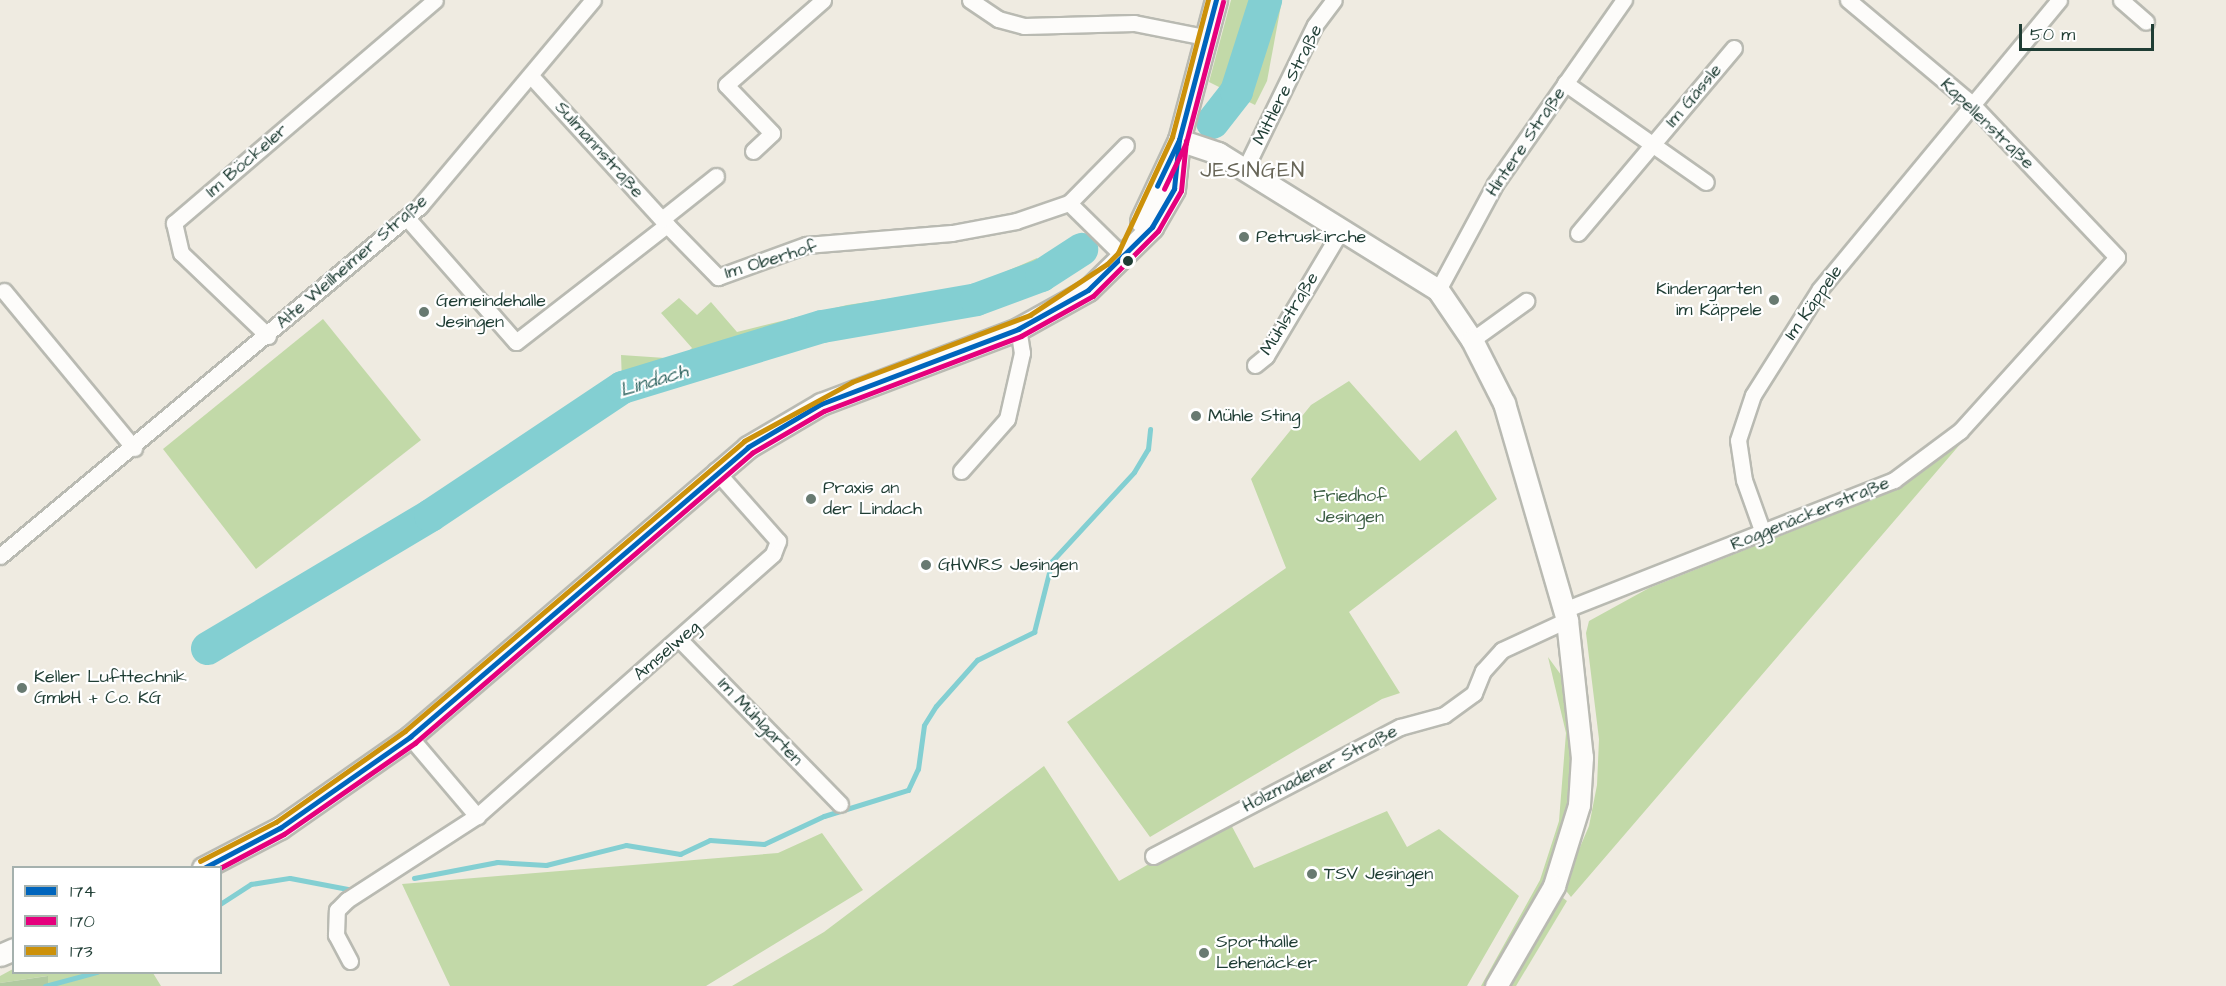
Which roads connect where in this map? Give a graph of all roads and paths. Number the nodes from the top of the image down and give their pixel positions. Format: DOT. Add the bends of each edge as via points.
graph roads {
  1 [pos="435,0"];
  2 [pos="593,0"];
  3 [pos="823,0"];
  4 [pos="970,0"];
  5 [pos="1216,0"];
  6 [pos="1334,0"];
  7 [pos="1624,0"];
  8 [pos="1848,0"];
  9 [pos="2059,0"];
  10 [pos="2121,0"];
  11 [pos="2146,22"];
  12 [pos="1205,37"];
  13 [pos="1734,48"];
  14 [pos="531,76"];
  15 [pos="1564,83"];
  16 [pos="1972,104"];
  17 [pos="1179,140"];
  18 [pos="1126,145"];
  19 [pos="1653,145"];
  20 [pos="753,151"];
  21 [pos="1244,171"];
  22 [pos="716,176"];
  23 [pos="1706,182"];
  24 [pos="1069,203"];
  25 [pos="407,218"];
  26 [pos="664,222"];
  27 [pos="1341,230"];
  28 [pos="1578,233"];
  29 [pos="1124,257"];
  30 [pos="2117,257"];
  31 [pos="1438,290"];
  32 [pos="4,291"];
  33 [pos="1526,301"];
  34 [pos="1018,329"];
  35 [pos="268,336"];
  36 [pos="1472,340"];
  37 [pos="1255,365"];
  38 [pos="134,447"];
  39 [pos="716,471"];
  40 [pos="962,471"];
  41 [pos="1763,533"];
  42 [pos="0,556"];
  43 [pos="1565,615"];
  44 [pos="680,640"];
  45 [pos="411,737"];
  46 [pos="840,804"];
  47 [pos="477,816"];
  48 [pos="1154,856"];
  49 [pos="205,866"];
  50 [pos="350,961"];
  51 [pos="1496,986"];
  1 -- 35 [label="street, Im Böckeler" via="174,224 181,253"];
  2 -- 14 [label="street, Alte Weilheimer Straße"];
  3 -- 20 [label="street" via="726,85 772,133"];
  4 -- 12 [label="street" via="998,19 1024,26 1134,23"];
  5 -- 12 [label="main road"];
  6 -- 21 [label="street, Mittlere Straße" via="1315,26"];
  7 -- 15 [label="street, Hintere Straße"];
  8 -- 16 [label="street, Kapellenstraße"];
  9 -- 16 [label="street, Im Käppele"];
  10 -- 11 [label="street"];
  12 -- 17 [label="main road"];
  13 -- 19 [label="street, Im Gässle"];
  14 -- 25 [label="street, Alte Weilheimer Straße"];
  14 -- 26 [label="street, Sulmannstraße"];
  15 -- 19 [label="street, Im Gässle" via="1641,142"];
  15 -- 31 [label="street, Hintere Straße" via="1495,184"];
  16 -- 30 [label="street, Kapellenstraße"];
  16 -- 41 [label="street, Im Käppele" via="1820,288 1753,394 1738,440 1744,480"];
  17 -- 21 [label="main road" via="1218,153"];
  17 -- 29 [label="main road" via="1174,189 1152,227"];
  18 -- 24 [label="street"];
  19 -- 23 [label="street, Im Gässle"];
  19 -- 28 [label="street, Im Gässle"];
  21 -- 27 [label="main road"];
  22 -- 26 [label="street"];
  24 -- 26 [label="street, Im Oberhof" via="952,233 806,245 718,277"];
  24 -- 29 [label="street"];
  25 -- 26 [label="street" via="516,342"];
  25 -- 35 [label="street, Alte Weilheimer Straße"];
  27 -- 31 [label="main road"];
  27 -- 37 [label="street, Mühlstraße" via="1266,356"];
  29 -- 34 [label="main road" via="1088,290"];
  30 -- 41 [label="street, Roggenäckerstraße" via="1960,431 1894,480"];
  31 -- 36 [label="main road"];
  32 -- 38 [label="street"];
  33 -- 36 [label="street"];
  34 -- 39 [label="main road" via="821,404"];
  34 -- 40 [label="street" via="1022,353 1007,419"];
  35 -- 38 [label="street, Alte Weilheimer Straße"];
  36 -- 43 [label="main road" via="1523,459"];
  38 -- 42 [label="street, Alte Weilheimer Straße"];
  39 -- 44 [label="street, Amselweg" via="778,541 773,554"];
  39 -- 45 [label="main road"];
  41 -- 43 [label="street, Roggenäckerstraße"];
  43 -- 48 [label="street, Holzmadener Straße" via="1502,650 1483,671 1474,693 1444,715 1400,727"];
  43 -- 51 [label="main road" via="1579,692 1579,806 1554,886"];
  44 -- 46 [label="street, Im Mühlgarten"];
  44 -- 47 [label="street, Amselweg"];
  45 -- 47 [label="street"];
  45 -- 49 [label="main road" via="280,828"];
  47 -- 50 [label="street, Amselweg" via="338,910 336,935"];
}
